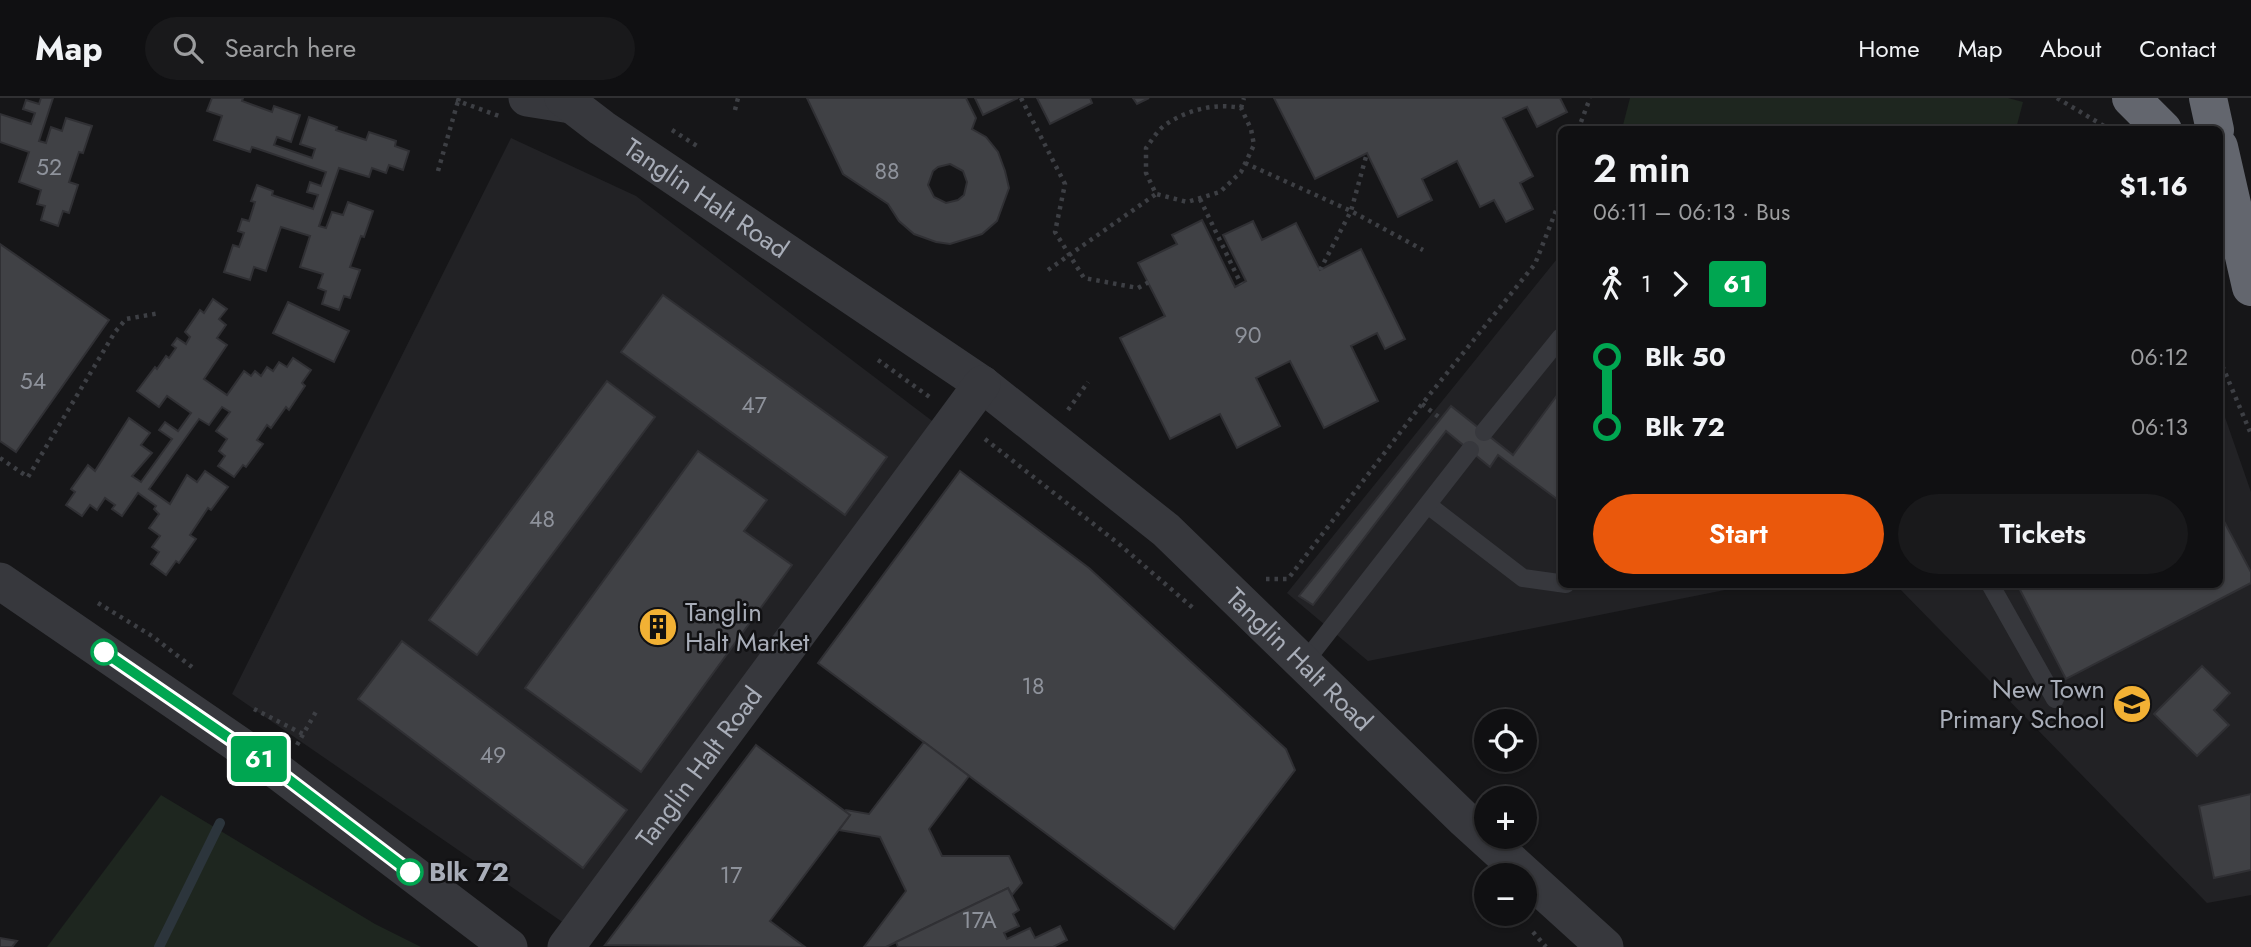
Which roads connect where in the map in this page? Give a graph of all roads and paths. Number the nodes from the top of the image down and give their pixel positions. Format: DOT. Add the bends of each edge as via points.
graph roads {
  1 [pos="738,98"];
  2 [pos="1021,98"];
  3 [pos="1244,98"];
  4 [pos="1590,98"];
  5 [pos="2057,98"];
  6 [pos="2131,98"];
  7 [pos="2208,98"];
  8 [pos="458,100"];
  9 [pos="567,102"];
  10 [pos="516,108"];
  11 [pos="1241,108"];
  12 [pos="735,110"];
  13 [pos="1580,126"];
  14 [pos="2104,126"];
  15 [pos="2159,126"];
  16 [pos="2214,126"];
  17 [pos="1367,153"];
  18 [pos="1244,163"];
  19 [pos="2223,164"];
  20 [pos="438,171"];
  21 [pos="1156,194"];
  22 [pos="1200,198"];
  23 [pos="1558,206"];
  24 [pos="1351,211"];
  25 [pos="2223,235"];
  26 [pos="1423,250"];
  27 [pos="1070,254"];
  28 [pos="1048,270"];
  29 [pos="1320,270"];
  30 [pos="1149,282"];
  31 [pos="1241,284"];
  32 [pos="2251,287"];
  33 [pos="2251,298"];
  34 [pos="160,313"];
  35 [pos="1558,341"];
  36 [pos="872,355"];
  37 [pos="2223,368"];
  38 [pos="982,384"];
  39 [pos="1422,404"];
  40 [pos="958,417"];
  41 [pos="1440,418"];
  42 [pos="1484,432"];
  43 [pos="2251,434"];
  44 [pos="1469,450"];
  45 [pos="0,458"];
  46 [pos="1428,505"];
  47 [pos="1257,570"];
  48 [pos="0,582"];
  49 [pos="1558,583"];
  50 [pos="1992,588"];
  51 [pos="1195,611"];
  52 [pos="1304,663"];
  53 [pos="2055,699"];
  54 [pos="509,947"];
  55 [pos="566,947"];
  56 [pos="1605,947"];
  1 -- 12 [label="path"];
  2 -- 27 [label="path" via="1065,184 1055,232"];
  3 -- 11 [label="path"];
  4 -- 13 [label="path"];
  5 -- 14 [label="path"];
  6 -- 15 [label="highway"];
  7 -- 16 [label="highway"];
  8 -- 10 [label="path"];
  8 -- 20 [label="path"];
  9 -- 10 [label="street, Tanglin Halt Road"];
  9 -- 38 [label="street, Tanglin Halt Road"];
  11 -- 18 [label="path" via="1254,145"];
  11 -- 21 [label="path" via="1223,104 1166,124 1146,148 1146,173"];
  17 -- 24 [label="path"];
  18 -- 22 [label="path" via="1220,192"];
  18 -- 24 [label="path"];
  19 -- 32 [label="highway"];
  21 -- 22 [label="path" via="1187,202"];
  21 -- 27 [label="path"];
  22 -- 31 [label="path"];
  23 -- 39 [label="path" via="1535,264"];
  24 -- 26 [label="path"];
  24 -- 29 [label="path"];
  25 -- 33 [label="highway"];
  27 -- 28 [label="path"];
  27 -- 30 [label="path" via="1084,278 1138,288"];
  34 -- 45 [label="path" via="126,319 115,332 27,477"];
  35 -- 42 [label="lane"];
  36 -- 40 [label="path"];
  37 -- 43 [label="path"];
  38 -- 40 [label="street, Tanglin Halt Road"];
  38 -- 52 [label="street, Tanglin Halt Road" via="1166,530"];
  39 -- 41 [label="path"];
  39 -- 47 [label="path" via="1288,579 1267,579"];
  40 -- 51 [label="path" via="1119,544"];
  40 -- 55 [label="street, Tanglin Halt Road"];
  44 -- 46 [label="lane"];
  46 -- 49 [label="lane" via="1523,578"];
  46 -- 52 [label="lane"];
  48 -- 54 [label="street" via="280,773"];
  50 -- 53 [label="lane"];
  52 -- 56 [label="street, Tanglin Halt Road" via="1463,818"];
}
